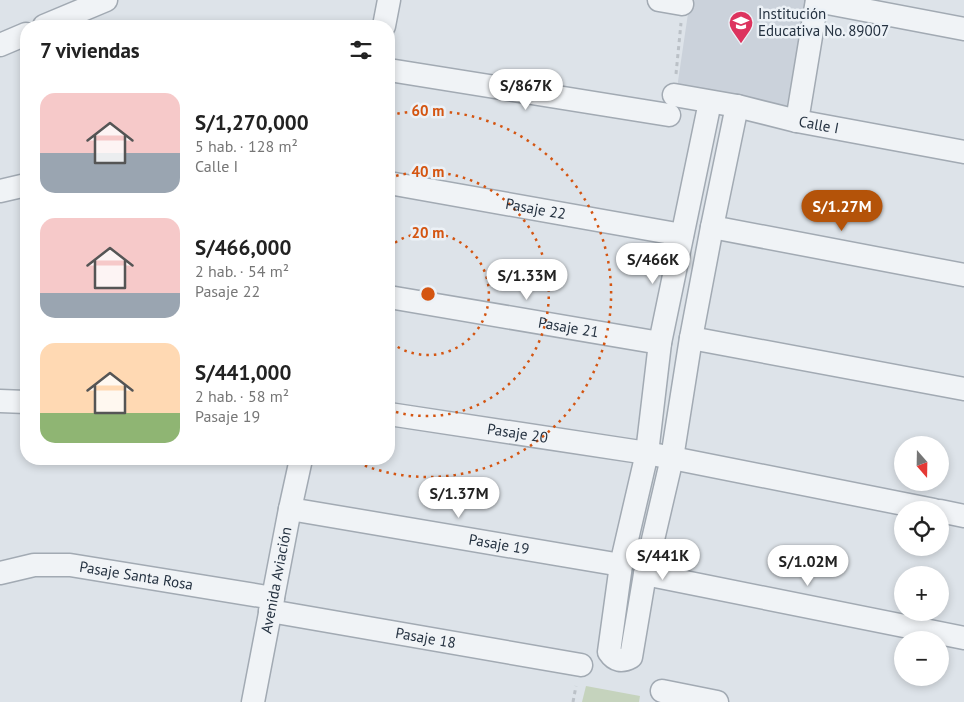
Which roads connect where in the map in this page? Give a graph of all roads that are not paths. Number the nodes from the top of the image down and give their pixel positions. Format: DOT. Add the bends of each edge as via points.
graph roads {
  1 [pos="106,0"];
  2 [pos="389,0"];
  3 [pos="659,0"];
  4 [pos="817,0"];
  5 [pos="682,4"];
  6 [pos="57,18"];
  7 [pos="385,20"];
  8 [pos="964,29"];
  9 [pos="20,37"];
  10 [pos="0,45"];
  11 [pos="395,71"];
  12 [pos="710,102"];
  13 [pos="737,106"];
  14 [pos="797,121"];
  15 [pos="964,152"];
  16 [pos="395,185"];
  17 [pos="20,186"];
  18 [pos="0,191"];
  19 [pos="712,227"];
  20 [pos="682,235"];
  21 [pos="964,275"];
  22 [pos="395,298"];
  23 [pos="691,338"];
  24 [pos="660,342"];
  25 [pos="964,390"];
  26 [pos="0,401"];
  27 [pos="20,402"];
  28 [pos="395,415"];
  29 [pos="647,453"];
  30 [pos="672,458"];
  31 [pos="300,465"];
  32 [pos="894,502"];
  33 [pos="290,509"];
  34 [pos="949,513"];
  35 [pos="964,516"];
  36 [pos="621,565"];
  37 [pos="0,573"];
  38 [pos="646,574"];
  39 [pos="271,604"];
  40 [pos="964,638"];
  41 [pos="582,665"];
  42 [pos="662,691"];
  43 [pos="253,702"];
  44 [pos="717,702"];
  1 -- 6 [label="street"];
  2 -- 7 [label="street"];
  3 -- 5 [label="street"];
  4 -- 8 [label="street"];
  4 -- 14 [label="street"];
  9 -- 10 [label="street"];
  11 -- 12 [label="street, Calle I" via="672,105"];
  12 -- 13 [label="street, Calle I"];
  12 -- 20 [label="street"];
  13 -- 14 [label="street, Calle I"];
  13 -- 19 [label="street"];
  14 -- 15 [label="street, Calle I"];
  16 -- 20 [label="street, Pasaje 22"];
  17 -- 18 [label="street"];
  19 -- 21 [label="street"];
  19 -- 23 [label="street"];
  20 -- 24 [label="street"];
  22 -- 24 [label="street, Pasaje 21"];
  23 -- 25 [label="street"];
  23 -- 30 [label="street"];
  24 -- 29 [label="street"];
  26 -- 27 [label="street"];
  28 -- 29 [label="street, Pasaje 20"];
  29 -- 30 [label="street, Pasaje 20"];
  29 -- 36 [label="street"];
  30 -- 32 [label="street, Pasaje 20"];
  30 -- 38 [label="street"];
  31 -- 33 [label="street, Avenida Aviación"];
  33 -- 36 [label="street, Pasaje 19"];
  33 -- 39 [label="street, Avenida Aviación"];
  34 -- 35 [label="street"];
  36 -- 38 [label="street" via="609,652 619,661 631,657"];
  37 -- 39 [label="street, Pasaje Santa Rosa" via="34,565 70,565"];
  38 -- 40 [label="street"];
  39 -- 41 [label="street, Pasaje 18"];
  39 -- 43 [label="street, Avenida Aviación"];
  42 -- 44 [label="street"];
}
